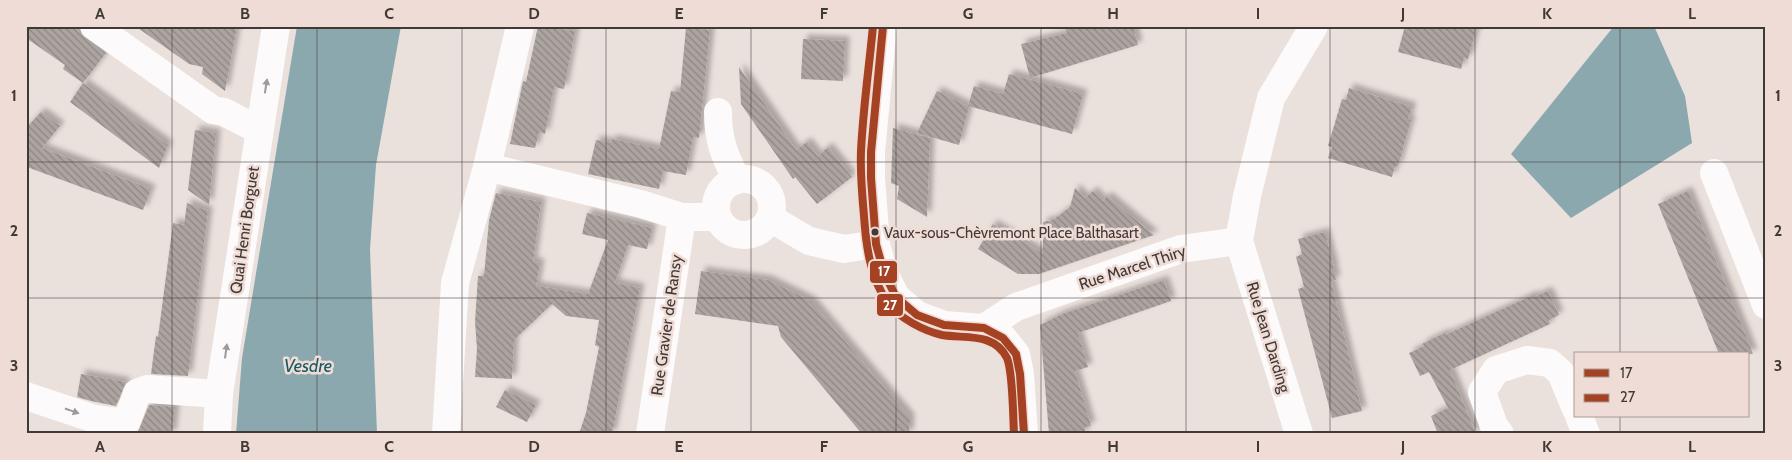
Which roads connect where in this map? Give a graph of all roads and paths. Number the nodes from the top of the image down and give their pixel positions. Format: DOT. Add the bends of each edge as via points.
graph roads {
  1 [pos="94,26"];
  2 [pos="276,26"];
  3 [pos="520,26"];
  4 [pos="882,26"];
  5 [pos="1314,26"];
  6 [pos="718,112"];
  7 [pos="258,130"];
  8 [pos="486,167"];
  9 [pos="1714,173"];
  10 [pos="737,180"];
  11 [pos="682,217"];
  12 [pos="717,217"];
  13 [pos="770,218"];
  14 [pos="1240,241"];
  15 [pos="876,244"];
  16 [pos="1766,304"];
  17 [pos="984,328"];
  18 [pos="219,394"];
  19 [pos="26,396"];
  20 [pos="1574,412"];
  21 [pos="126,428"];
  22 [pos="217,434"];
  23 [pos="446,434"];
  24 [pos="650,434"];
  25 [pos="1024,434"];
  26 [pos="1299,434"];
  27 [pos="1500,434"];
  1 -- 7 [label="street" via="212,110 224,112"];
  7 -- 2 [label="street, Quai Henri Borguet, one-way"];
  3 -- 8 [label="street"];
  4 -- 15 [label="street" via="871,152"];
  5 -- 14 [label="street" via="1271,98 1247,196"];
  6 -- 10 [label="street" via="724,156"];
  18 -- 7 [label="street, Quai Henri Borguet, one-way"];
  8 -- 11 [label="street"];
  8 -- 23 [label="street" via="455,283"];
  9 -- 16 [label="street"];
  10 -- 12 [label="street" via="728,183 717,198"];
  10 -- 13 [label="street" via="747,179 763,186 772,201"];
  11 -- 12 [label="street"];
  11 -- 24 [label="street, Rue Gravier de Ransy"];
  12 -- 13 [label="street" via="722,225 738,235 757,232"];
  13 -- 15 [label="street" via="810,241 844,250"];
  14 -- 17 [label="street, Rue Marcel Thiry" via="1181,249 1016,307"];
  14 -- 26 [label="street, Rue Jean Darding"];
  15 -- 17 [label="street" via="884,273 896,297 917,315 944,325"];
  17 -- 25 [label="street" via="1003,338 1016,354"];
  18 -- 21 [label="street" via="147,389 137,393"];
  18 -- 22 [label="street, Quai Henri Borguet"];
  19 -- 21 [label="street, one-way"];
  20 -- 27 [label="street" via="1561,374 1550,363 1527,360 1496,370 1482,392"];
}
